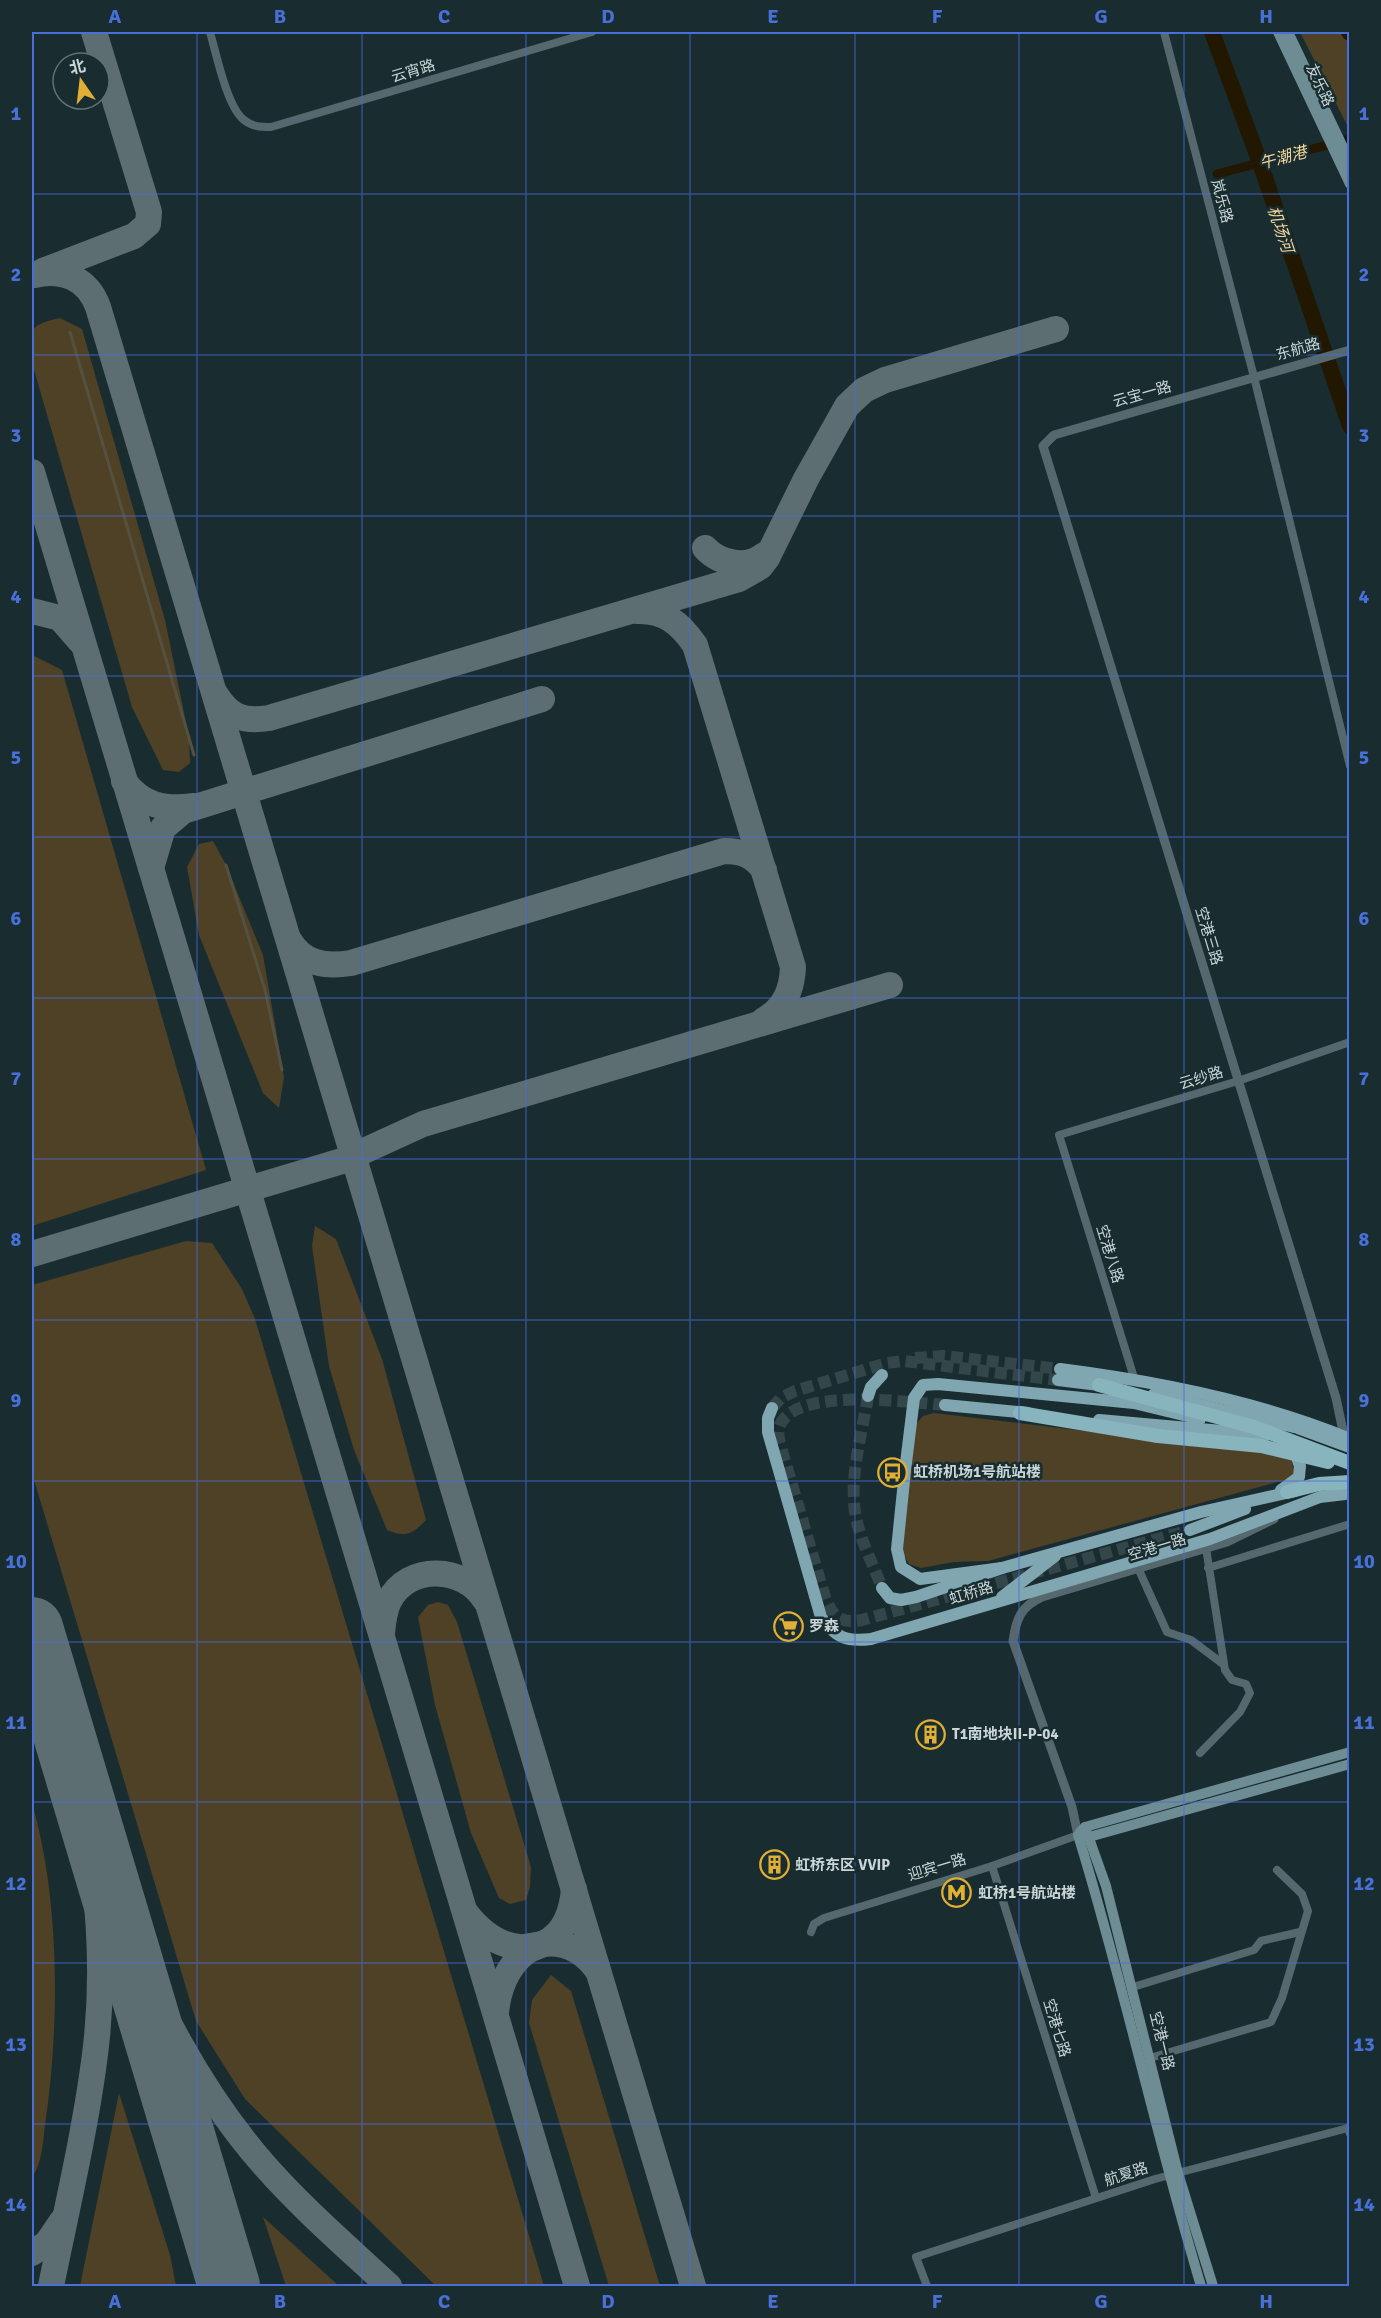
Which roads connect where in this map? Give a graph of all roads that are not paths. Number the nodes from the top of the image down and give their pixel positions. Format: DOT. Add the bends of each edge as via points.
graph roads {
  1 [pos="210,32"];
  2 [pos="592,32"];
  3 [pos="1164,32"];
  4 [pos="1278,32"];
  5 [pos="1288,32"];
  6 [pos="1329,128"];
  7 [pos="1346,165"];
  8 [pos="1350,184"];
  9 [pos="1350,350"];
  10 [pos="1254,377"];
  11 [pos="1043,446"];
  12 [pos="1350,766"];
  13 [pos="1350,1042"];
  14 [pos="1238,1081"];
  15 [pos="1059,1135"];
  16 [pos="882,1374"];
  17 [pos="1135,1381"];
  18 [pos="1099,1385"];
  19 [pos="1036,1394"];
  20 [pos="868,1396"];
  21 [pos="945,1406"];
  22 [pos="772,1408"];
  23 [pos="1020,1413"];
  24 [pos="1268,1435"];
  25 [pos="1281,1438"];
  26 [pos="1348,1440"];
  27 [pos="1350,1458"];
  28 [pos="1350,1462"];
  29 [pos="1350,1469"];
  30 [pos="1348,1490"];
  31 [pos="1287,1492"];
  32 [pos="1264,1497"];
  33 [pos="1291,1508"];
  34 [pos="1350,1524"];
  35 [pos="1206,1548"];
  36 [pos="1059,1553"];
  37 [pos="1002,1568"];
  38 [pos="1138,1568"];
  39 [pos="1208,1568"];
  40 [pos="882,1588"];
  41 [pos="996,1601"];
  42 [pos="1223,1664"];
  43 [pos="1350,1752"];
  44 [pos="1200,1754"];
  45 [pos="1350,1764"];
  46 [pos="1084,1833"];
  47 [pos="992,1866"];
  48 [pos="1277,1870"];
  49 [pos="811,1932"];
  50 [pos="1300,1932"];
  51 [pos="1133,1987"];
  52 [pos="1150,2058"];
  53 [pos="1349,2131"];
  54 [pos="1173,2174"];
  55 [pos="1096,2198"];
  56 [pos="927,2286"];
  57 [pos="1201,2286"];
  58 [pos="1213,2286"];
  1 -- 2 [label="street, 云宵路" via="234,106 242,119 255,127 271,127"];
  3 -- 10 [label="street, 岚乐路"];
  4 -- 6 [label="main road, 友乐路"];
  5 -- 6 [label="main road, 友乐路"];
  6 -- 7 [label="main road, 友乐路"];
  7 -- 8 [label="main road, 友乐路"];
  9 -- 10 [label="street, 东航路"];
  10 -- 11 [label="street, 云宝一路" via="1054,435"];
  10 -- 12 [label="street, 岚乐路"];
  11 -- 14 [label="street, 空港三路"];
  13 -- 14 [label="street, 云纱路"];
  14 -- 15 [label="street, 云纱路"];
  14 -- 26 [label="street, 空港三路"];
  15 -- 17 [label="street, 空港八路"];
  16 -- 20 [label="main road"];
  17 -- 18 [label="main road" via="1059,1375"];
  17 -- 19 [label="main road" via="1084,1391"];
  17 -- 26 [label="main road" via="1242,1405"];
  18 -- 26 [label="main road, bridge" via="1238,1412"];
  18 -- 28 [label="highway, bridge" via="1254,1427"];
  19 -- 24 [label="main road" via="1134,1403"];
  19 -- 37 [label="main road" via="929,1384 918,1389 914,1398 897,1549 901,1567 920,1579"];
  21 -- 23 [label="main road"];
  22 -- 41 [label="main road, 虹桥路" via="768,1432 821,1617 835,1635 845,1640 871,1639"];
  23 -- 24 [label="main road"];
  23 -- 29 [label="highway, bridge" via="1158,1436 1288,1451"];
  24 -- 25 [label="main road"];
  25 -- 27 [label="main road"];
  25 -- 32 [label="main road" via="1293,1447 1299,1477 1290,1486"];
  30 -- 31 [label="highway" via="1319,1484"];
  30 -- 33 [label="main road, 虹桥路"];
  31 -- 32 [label="main road, 虹桥路"];
  31 -- 33 [label="main road" via="1190,1530"];
  32 -- 36 [label="main road, 虹桥路"];
  33 -- 35 [label="street, 空港一路" via="1262,1526"];
  33 -- 41 [label="main road, 虹桥路" via="1210,1539"];
  34 -- 39 [label="street"];
  35 -- 38 [label="street, 空港一路"];
  35 -- 39 [label="street"];
  36 -- 37 [label="main road, 虹桥路"];
  36 -- 41 [label="main road"];
  37 -- 40 [label="main road, 虹桥路" via="901,1600 890,1598"];
  38 -- 42 [label="street" via="1167,1632 1191,1640"];
  38 -- 46 [label="street, 空港一路" via="1030,1602 1015,1623 1013,1641 1071,1807"];
  39 -- 42 [label="street"];
  42 -- 44 [label="street" via="1232,1680 1246,1684 1250,1694 1240,1712"];
  43 -- 46 [label="main road, 迎宾一路"];
  45 -- 46 [label="main road, 迎宾一路"];
  46 -- 47 [label="street, 迎宾一路"];
  46 -- 51 [label="main road, 空港一路" via="1106,1886"];
  46 -- 54 [label="main road, 空港一路" via="1105,1927"];
  47 -- 49 [label="street, 迎宾一路" via="824,1918 814,1924"];
  47 -- 55 [label="street, 空港七路"];
  48 -- 50 [label="street" via="1302,1894 1308,1911"];
  50 -- 51 [label="street" via="1261,1941 1254,1950"];
  50 -- 52 [label="street" via="1282,1998 1271,2022"];
  51 -- 52 [label="main road, 空港一路"];
  52 -- 54 [label="main road, 空港一路"];
  53 -- 54 [label="street, 航夏路"];
  54 -- 55 [label="street, 航夏路"];
  54 -- 57 [label="main road, 空港一路"];
  54 -- 58 [label="main road, 空港一路"];
  55 -- 56 [label="street, 航夏路" via="916,2257"];
}
